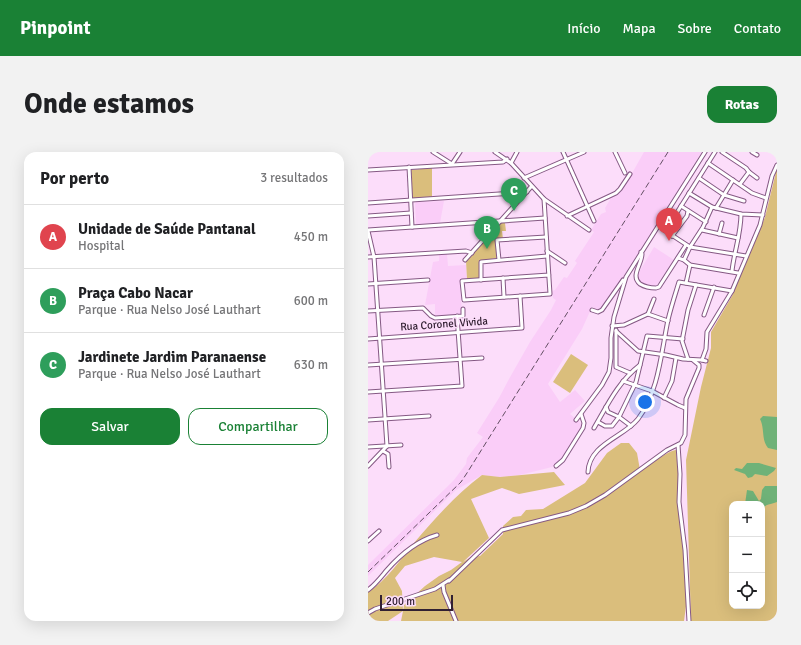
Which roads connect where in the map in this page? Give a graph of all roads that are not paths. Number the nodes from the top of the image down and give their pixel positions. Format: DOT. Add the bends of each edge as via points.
graph roads {
  1 [pos="433,152"];
  2 [pos="460,152"];
  3 [pos="495,152"];
  4 [pos="517,152"];
  5 [pos="563,152"];
  6 [pos="584,152"];
  7 [pos="616,152"];
  8 [pos="705,152"];
  9 [pos="715,152"];
  10 [pos="722,152"];
  11 [pos="752,152"];
  12 [pos="757,155"];
  13 [pos="507,159"];
  14 [pos="567,160"];
  15 [pos="511,163"];
  16 [pos="708,163"];
  17 [pos="452,164"];
  18 [pos="777,165"];
  19 [pos="409,167"];
  20 [pos="368,170"];
  21 [pos="749,172"];
  22 [pos="625,173"];
  23 [pos="630,174"];
  24 [pos="524,178"];
  25 [pos="699,178"];
  26 [pos="757,178"];
  27 [pos="733,180"];
  28 [pos="740,184"];
  29 [pos="531,187"];
  30 [pos="527,192"];
  31 [pos="689,193"];
  32 [pos="724,195"];
  33 [pos="766,198"];
  34 [pos="544,199"];
  35 [pos="410,200"];
  36 [pos="744,201"];
  37 [pos="368,203"];
  38 [pos="588,206"];
  39 [pos="681,206"];
  40 [pos="714,208"];
  41 [pos="688,211"];
  42 [pos="411,214"];
  43 [pos="741,214"];
  44 [pos="763,215"];
  45 [pos="368,216"];
  46 [pos="567,216"];
  47 [pos="545,218"];
  48 [pos="500,221"];
  49 [pos="594,221"];
  50 [pos="706,222"];
  51 [pos="659,223"];
  52 [pos="722,223"];
  53 [pos="412,227"];
  54 [pos="589,230"];
  55 [pos="702,230"];
  56 [pos="368,231"];
  57 [pos="719,234"];
  58 [pos="672,236"];
  59 [pos="546,237"];
  60 [pos="738,238"];
  61 [pos="688,246"];
  62 [pos="547,251"];
  63 [pos="641,252"];
  64 [pos="472,253"];
  65 [pos="734,254"];
  66 [pos="548,256"];
  67 [pos="746,256"];
  68 [pos="368,257"];
  69 [pos="374,257"];
  70 [pos="678,258"];
  71 [pos="465,260"];
  72 [pos="498,260"];
  73 [pos="684,260"];
  74 [pos="565,263"];
  75 [pos="690,265"];
  76 [pos="732,271"];
  77 [pos="738,273"];
  78 [pos="549,275"];
  79 [pos="626,277"];
  80 [pos="503,278"];
  81 [pos="428,280"];
  82 [pos="481,280"];
  83 [pos="686,283"];
  84 [pos="368,284"];
  85 [pos="376,284"];
  86 [pos="696,284"];
  87 [pos="714,287"];
  88 [pos="732,291"];
  89 [pos="520,296"];
  90 [pos="504,297"];
  91 [pos="654,299"];
  92 [pos="463,309"];
  93 [pos="592,310"];
  94 [pos="368,311"];
  95 [pos="378,311"];
  96 [pos="648,314"];
  97 [pos="704,315"];
  98 [pos="457,316"];
  99 [pos="668,321"];
  100 [pos="614,326"];
  101 [pos="616,331"];
  102 [pos="458,332"];
  103 [pos="665,337"];
  104 [pos="379,338"];
  105 [pos="368,339"];
  106 [pos="683,339"];
  107 [pos="644,352"];
  108 [pos="662,354"];
  109 [pos="482,358"];
  110 [pos="676,358"];
  111 [pos="460,359"];
  112 [pos="688,359"];
  113 [pos="693,360"];
  114 [pos="381,364"];
  115 [pos="368,365"];
  116 [pos="640,365"];
  117 [pos="630,373"];
  118 [pos="623,381"];
  119 [pos="635,385"];
  120 [pos="383,391"];
  121 [pos="652,391"];
  122 [pos="368,392"];
  123 [pos="664,398"];
  124 [pos="606,407"];
  125 [pos="685,408"];
  126 [pos="581,414"];
  127 [pos="429,416"];
  128 [pos="619,417"];
  129 [pos="385,419"];
  130 [pos="368,420"];
  131 [pos="576,420"];
  132 [pos="598,422"];
  133 [pos="631,426"];
  134 [pos="594,428"];
  135 [pos="401,445"];
  136 [pos="678,445"];
  137 [pos="379,446"];
  138 [pos="387,446"];
  139 [pos="368,447"];
  140 [pos="383,451"];
  141 [pos="368,466"];
  142 [pos="556,466"];
  143 [pos="389,467"];
  144 [pos="588,472"];
  145 [pos="378,531"];
  146 [pos="437,536"];
  147 [pos="368,541"];
  148 [pos="440,587"];
  149 [pos="368,590"];
  150 [pos="368,612"];
  151 [pos="456,621"];
  152 [pos="689,621"];
  1 -- 17 [label="street"];
  2 -- 17 [label="street"];
  3 -- 13 [label="street"];
  4 -- 15 [label="street"];
  5 -- 14 [label="street"];
  6 -- 14 [label="street"];
  7 -- 22 [label="street"];
  8 -- 51 [label="street"];
  9 -- 16 [label="street"];
  10 -- 21 [label="street"];
  11 -- 12 [label="street"];
  13 -- 15 [label="street"];
  13 -- 17 [label="street" via="503,162"];
  14 -- 24 [label="street"];
  14 -- 38 [label="street"];
  15 -- 24 [label="street"];
  16 -- 25 [label="street"];
  16 -- 27 [label="street"];
  17 -- 19 [label="street"];
  18 -- 33 [label="street"];
  19 -- 20 [label="street"];
  19 -- 35 [label="street"];
  21 -- 26 [label="street"];
  21 -- 28 [label="street"];
  23 -- 38 [label="street" via="618,191"];
  24 -- 29 [label="street"];
  25 -- 31 [label="street"];
  25 -- 32 [label="street"];
  27 -- 28 [label="street"];
  27 -- 32 [label="street"];
  28 -- 33 [label="street"];
  29 -- 30 [label="street"];
  29 -- 34 [label="street"];
  30 -- 35 [label="street"];
  30 -- 48 [label="street"];
  31 -- 39 [label="street"];
  31 -- 40 [label="street"];
  32 -- 36 [label="street"];
  32 -- 40 [label="street"];
  33 -- 44 [label="street"];
  34 -- 46 [label="street"];
  34 -- 47 [label="street"];
  35 -- 37 [label="street"];
  35 -- 42 [label="street"];
  38 -- 46 [label="street"];
  38 -- 49 [label="street"];
  39 -- 41 [label="street"];
  39 -- 58 [label="street" via="669,227"];
  40 -- 43 [label="street"];
  40 -- 50 [label="street"];
  41 -- 50 [label="street"];
  41 -- 58 [label="street"];
  42 -- 45 [label="street"];
  42 -- 53 [label="street"];
  43 -- 44 [label="street"];
  43 -- 60 [label="street"];
  44 -- 67 [label="street"];
  46 -- 54 [label="street"];
  47 -- 48 [label="street"];
  47 -- 59 [label="street"];
  48 -- 53 [label="street"];
  48 -- 64 [label="street"];
  50 -- 55 [label="street"];
  51 -- 58 [label="street"];
  51 -- 63 [label="street"];
  52 -- 57 [label="street"];
  53 -- 56 [label="street"];
  55 -- 57 [label="street"];
  55 -- 61 [label="street"];
  56 -- 69 [label="street"];
  57 -- 60 [label="street"];
  58 -- 61 [label="street"];
  59 -- 62 [label="street"];
  59 -- 72 [label="street" via="497,240"];
  60 -- 65 [label="street"];
  61 -- 65 [label="street"];
  61 -- 70 [label="street"];
  61 -- 73 [label="street"];
  62 -- 66 [label="street"];
  62 -- 74 [label="street"];
  63 -- 70 [label="street" via="642,260 636,277 640,284 651,288 659,287"];
  63 -- 79 [label="street"];
  64 -- 69 [label="street" via="466,251"];
  64 -- 71 [label="street"];
  65 -- 67 [label="street"];
  65 -- 76 [label="street"];
  66 -- 72 [label="street"];
  66 -- 78 [label="street"];
  67 -- 77 [label="street"];
  68 -- 69 [label="street"];
  69 -- 85 [label="street"];
  70 -- 73 [label="street"];
  72 -- 82 [label="street" via="481,262"];
  73 -- 75 [label="street"];
  75 -- 76 [label="street"];
  75 -- 83 [label="street"];
  76 -- 77 [label="street"];
  77 -- 88 [label="street"];
  78 -- 80 [label="street"];
  78 -- 89 [label="street" via="550,294"];
  79 -- 93 [label="street" via="602,310"];
  79 -- 100 [label="street" via="617,304"];
  80 -- 82 [label="street"];
  80 -- 90 [label="street"];
  81 -- 85 [label="street"];
  82 -- 90 [label="street" via="462,281 464,300"];
  83 -- 86 [label="street"];
  83 -- 99 [label="street" via="678,282"];
  84 -- 85 [label="street"];
  85 -- 95 [label="street"];
  86 -- 87 [label="street"];
  86 -- 106 [label="street"];
  87 -- 88 [label="street"];
  87 -- 97 [label="street"];
  88 -- 113 [label="street" via="707,332 704,361"];
  89 -- 90 [label="street"];
  89 -- 102 [label="street, Rua Coronel Vivida" via="522,328"];
  91 -- 96 [label="street"];
  92 -- 98 [label="street" via="463,316"];
  94 -- 95 [label="street"];
  95 -- 98 [label="street" via="423,308 435,318"];
  95 -- 104 [label="street"];
  96 -- 99 [label="street"];
  96 -- 100 [label="street" via="624,325"];
  98 -- 102 [label="street"];
  99 -- 103 [label="street"];
  100 -- 101 [label="street"];
  100 -- 126 [label="street" via="609,372"];
  101 -- 107 [label="street" via="635,350"];
  101 -- 117 [label="street" via="616,367"];
  102 -- 104 [label="street, Rua Coronel Vivida"];
  102 -- 111 [label="street"];
  103 -- 106 [label="street"];
  103 -- 107 [label="street" via="648,336"];
  103 -- 108 [label="street"];
  104 -- 105 [label="street, Rua Coronel Vivida"];
  104 -- 114 [label="street"];
  106 -- 112 [label="street"];
  107 -- 108 [label="street"];
  107 -- 116 [label="street"];
  108 -- 110 [label="street"];
  108 -- 121 [label="street"];
  109 -- 111 [label="street"];
  110 -- 112 [label="street"];
  110 -- 123 [label="street" via="672,381"];
  111 -- 114 [label="street"];
  111 -- 120 [label="street" via="462,386"];
  112 -- 113 [label="street"];
  113 -- 125 [label="street" via="699,368 688,391"];
  114 -- 115 [label="street"];
  114 -- 120 [label="street"];
  116 -- 117 [label="street"];
  116 -- 119 [label="street"];
  117 -- 118 [label="street"];
  118 -- 119 [label="street"];
  118 -- 124 [label="street"];
  119 -- 121 [label="street"];
  119 -- 128 [label="street"];
  120 -- 122 [label="street"];
  120 -- 129 [label="street"];
  121 -- 123 [label="street"];
  121 -- 133 [label="street" via="639,418"];
  123 -- 125 [label="street"];
  124 -- 128 [label="street" via="608,412"];
  124 -- 132 [label="street"];
  125 -- 136 [label="street" via="685,435"];
  126 -- 131 [label="street"];
  126 -- 142 [label="street" via="583,428 563,460"];
  127 -- 129 [label="street"];
  128 -- 132 [label="street" via="612,426"];
  128 -- 133 [label="street"];
  129 -- 130 [label="street"];
  129 -- 138 [label="street"];
  132 -- 134 [label="street"];
  133 -- 144 [label="street" via="604,445 589,463"];
  135 -- 138 [label="street"];
  136 -- 148 [label="street" via="586,506 497,533"];
  136 -- 152 [label="street"];
  137 -- 138 [label="street"];
  137 -- 139 [label="street"];
  137 -- 140 [label="street"];
  138 -- 140 [label="street"];
  140 -- 141 [label="street"];
  140 -- 143 [label="street" via="388,454"];
  145 -- 147 [label="street"];
  146 -- 149 [label="street" via="410,547"];
  148 -- 150 [label="street"];
  148 -- 151 [label="street"];
}
